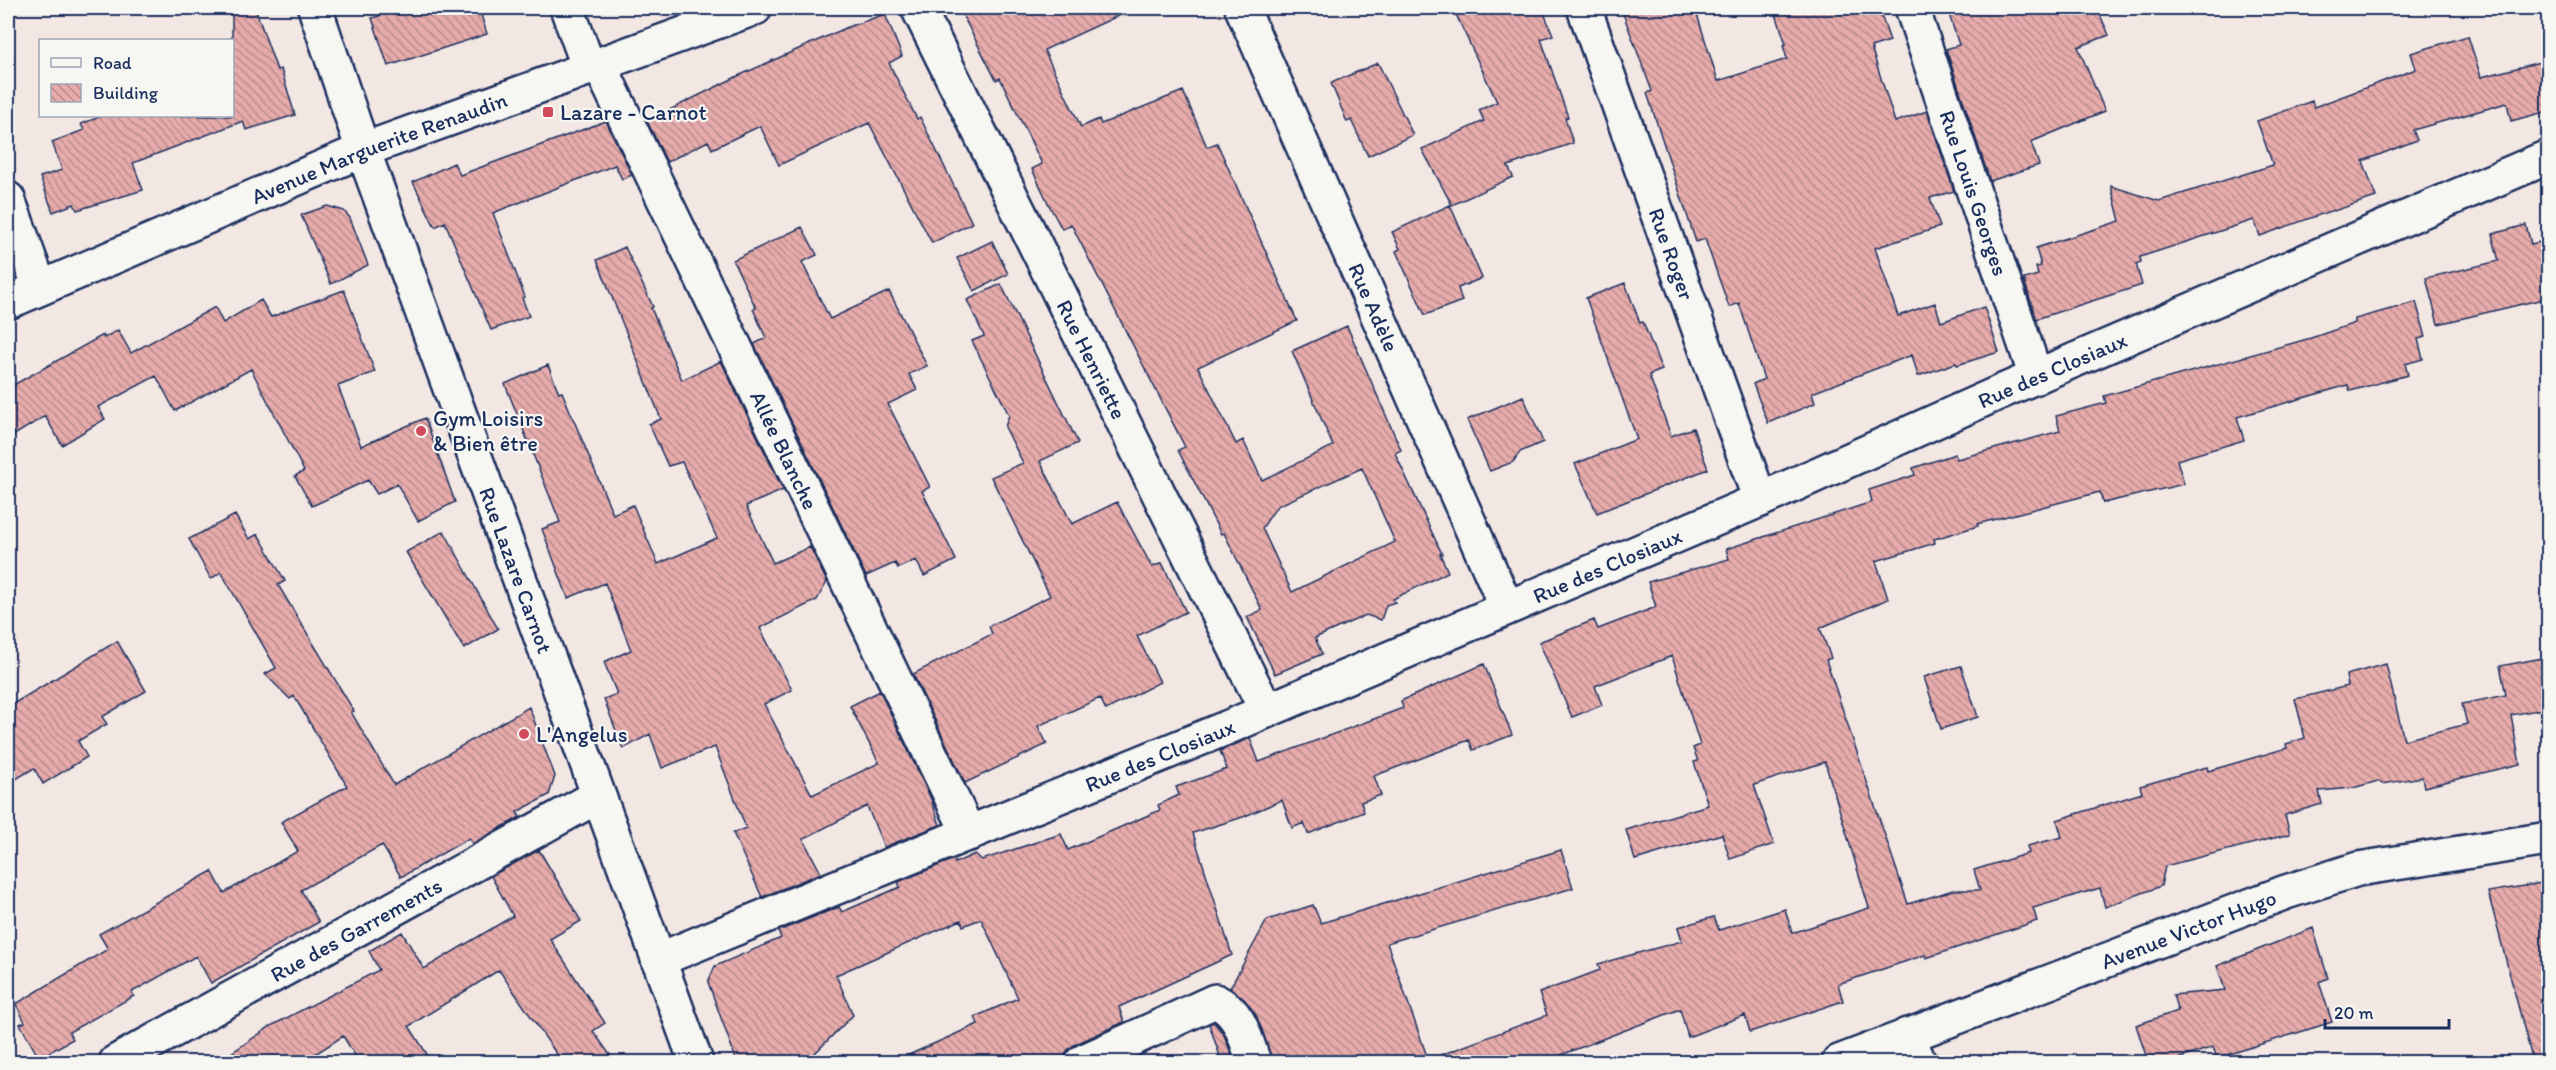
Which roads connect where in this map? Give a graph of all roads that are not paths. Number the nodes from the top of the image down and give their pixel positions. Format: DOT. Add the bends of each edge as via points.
graph roads {
  1 [pos="315,8"];
  2 [pos="567,8"];
  3 [pos="755,8"];
  4 [pos="918,8"];
  5 [pos="1242,8"];
  6 [pos="1584,8"];
  7 [pos="1912,8"];
  8 [pos="594,67"];
  9 [pos="363,150"];
  10 [pos="2548,157"];
  11 [pos="8,199"];
  12 [pos="40,288"];
  13 [pos="8,302"];
  14 [pos="2036,377"];
  15 [pos="1760,500"];
  16 [pos="1506,606"];
  17 [pos="1266,710"];
  18 [pos="598,796"];
  19 [pos="969,834"];
  20 [pos="2548,839"];
  21 [pos="658,960"];
  22 [pos="1913,1049"];
  23 [pos="117,1062"];
  24 [pos="696,1062"];
  25 [pos="1082,1062"];
  26 [pos="1254,1062"];
  27 [pos="1839,1062"];
  1 -- 9 [label="street, Rue Lazare Carnot"];
  2 -- 8 [label="street, Allée Blanche"];
  3 -- 8 [label="street, Avenue Marguerite Renaudin"];
  4 -- 17 [label="street, Rue Henriette"];
  5 -- 16 [label="street, Rue Adèle"];
  6 -- 15 [label="street, Rue Roger"];
  7 -- 14 [label="street, Rue Louis Georges"];
  8 -- 9 [label="street, Avenue Marguerite Renaudin"];
  8 -- 19 [label="street, Allée Blanche"];
  9 -- 12 [label="street, Avenue Marguerite Renaudin"];
  9 -- 18 [label="street, Rue Lazare Carnot"];
  10 -- 14 [label="street, Rue des Closiaux"];
  11 -- 12 [label="street"];
  12 -- 13 [label="street, Avenue Marguerite Renaudin"];
  14 -- 15 [label="street, Rue des Closiaux"];
  15 -- 16 [label="street, Rue des Closiaux"];
  16 -- 17 [label="street, Rue des Closiaux"];
  17 -- 19 [label="street, Rue des Closiaux"];
  18 -- 21 [label="street, Rue Lazare Carnot"];
  18 -- 23 [label="street, Rue des Garrements"];
  19 -- 21 [label="street, Rue des Closiaux"];
  20 -- 22 [label="street, Avenue Victor Hugo" via="2358,869 2286,892"];
  21 -- 24 [label="street, Rue Lazare Carnot"];
  22 -- 27 [label="street, Avenue Victor Hugo"];
  25 -- 26 [label="street" via="1215,1001 1238,1017"];
}
